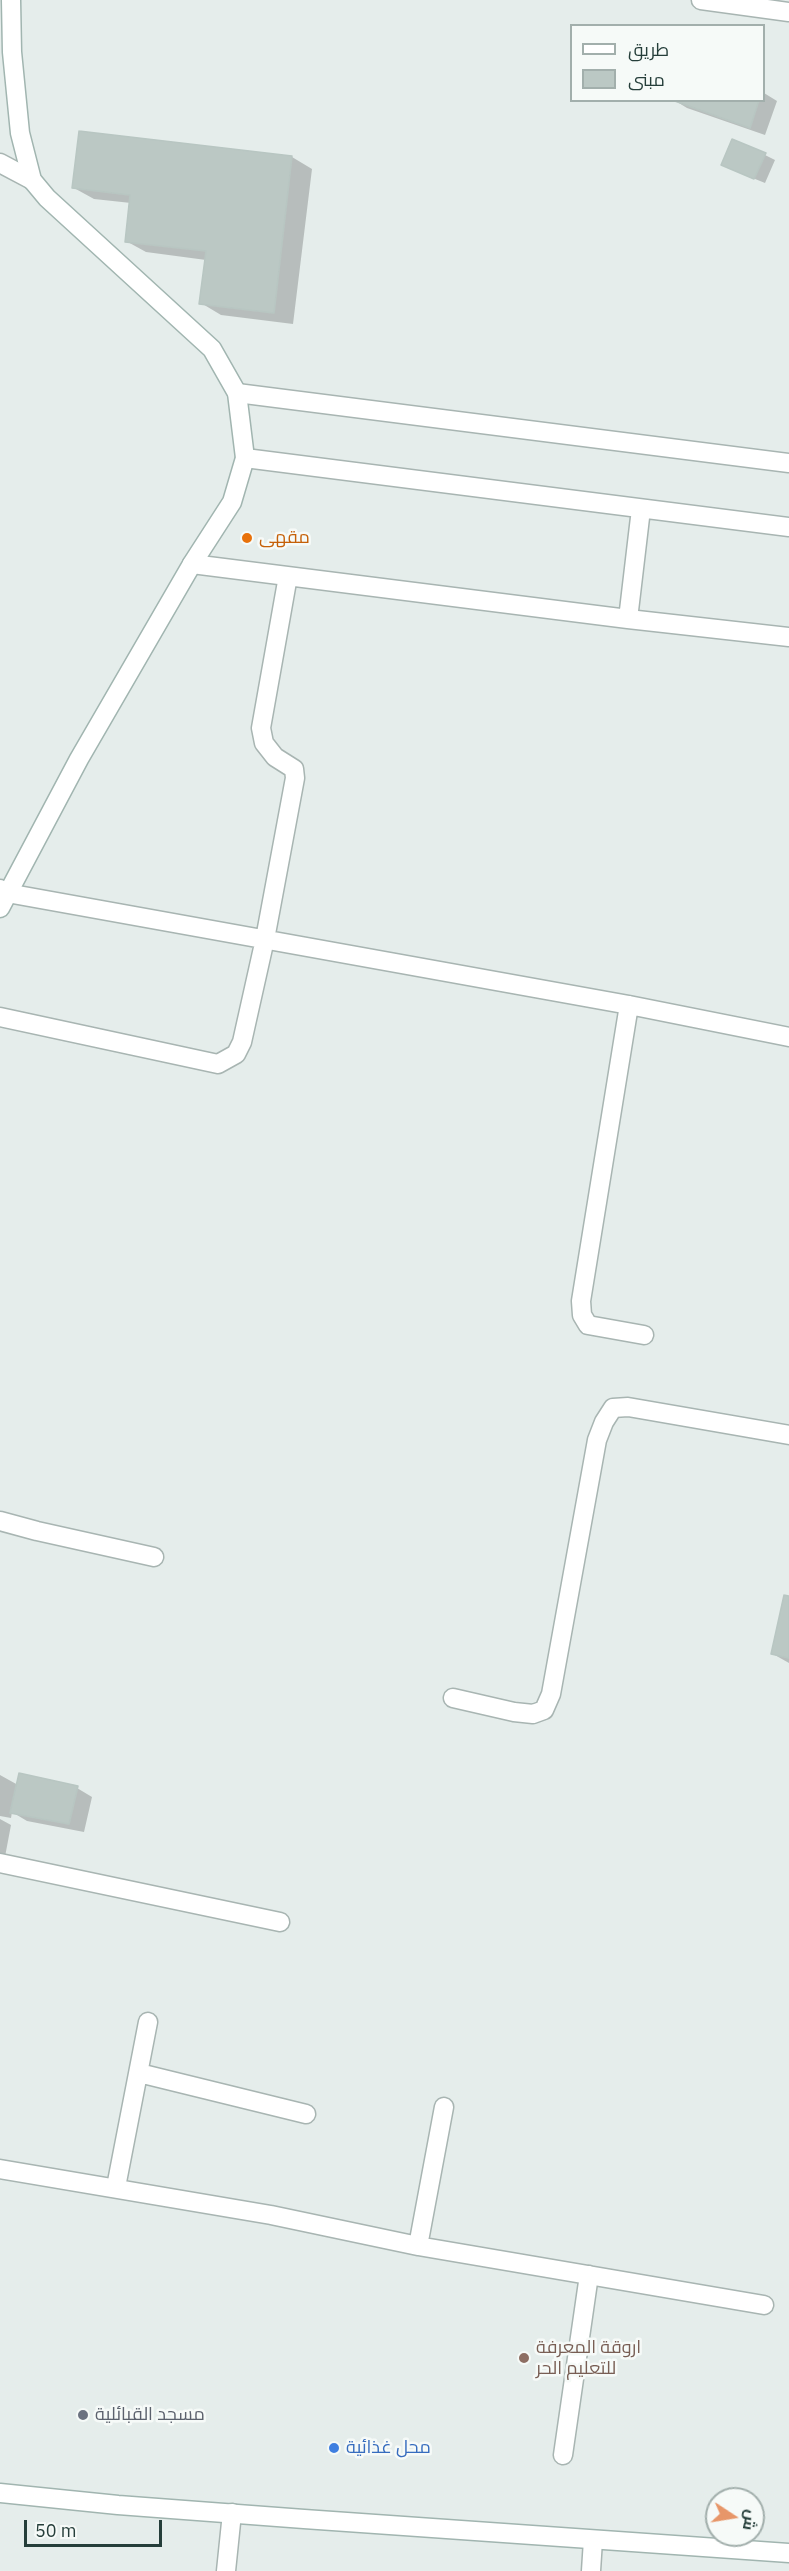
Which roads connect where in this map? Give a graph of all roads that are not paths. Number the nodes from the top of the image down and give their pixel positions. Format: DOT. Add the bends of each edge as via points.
graph roads {
  1 [pos="10,0"];
  2 [pos="709,0"];
  3 [pos="789,12"];
  4 [pos="0,163"];
  5 [pos="32,180"];
  6 [pos="237,393"];
  7 [pos="245,458"];
  8 [pos="789,463"];
  9 [pos="641,509"];
  10 [pos="789,527"];
  11 [pos="192,564"];
  12 [pos="288,576"];
  13 [pos="628,619"];
  14 [pos="789,637"];
  15 [pos="2,897"];
  16 [pos="265,939"];
  17 [pos="629,1005"];
  18 [pos="0,1017"];
  19 [pos="789,1037"];
  20 [pos="644,1335"];
  21 [pos="789,1435"];
  22 [pos="0,1521"];
  23 [pos="154,1557"];
  24 [pos="453,1698"];
  25 [pos="0,1863"];
  26 [pos="280,1922"];
  27 [pos="148,2022"];
  28 [pos="139,2073"];
  29 [pos="444,2107"];
  30 [pos="306,2114"];
  31 [pos="0,2169"];
  32 [pos="116,2187"];
  33 [pos="418,2246"];
  34 [pos="589,2275"];
  35 [pos="764,2305"];
  36 [pos="563,2455"];
  37 [pos="0,2493"];
  38 [pos="232,2513"];
  39 [pos="593,2540"];
  40 [pos="789,2553"];
  41 [pos="226,2571"];
  42 [pos="591,2571"];
  1 -- 5 [label="street" via="20,133"];
  2 -- 3 [label="street"];
  4 -- 5 [label="street"];
  5 -- 6 [label="street" via="212,349"];
  6 -- 7 [label="street"];
  6 -- 8 [label="street"];
  7 -- 9 [label="street"];
  7 -- 11 [label="street" via="232,502"];
  9 -- 10 [label="street"];
  9 -- 13 [label="street"];
  11 -- 12 [label="street"];
  11 -- 15 [label="street"];
  12 -- 13 [label="street"];
  12 -- 16 [label="street" via="261,728 264,743 275,757 294,769 295,778"];
  13 -- 14 [label="street"];
  15 -- 16 [label="street"];
  16 -- 17 [label="street"];
  16 -- 18 [label="street" via="242,1042 236,1054 218,1064"];
  17 -- 19 [label="street"];
  17 -- 20 [label="street" via="581,1301 588,1325"];
  21 -- 24 [label="street" via="628,1407 613,1408 597,1440 551,1694 544,1710 533,1714 514,1712"];
  22 -- 23 [label="street"];
  25 -- 26 [label="street"];
  27 -- 28 [label="street"];
  28 -- 30 [label="street"];
  28 -- 32 [label="street"];
  29 -- 33 [label="street"];
  31 -- 32 [label="street"];
  32 -- 33 [label="street"];
  33 -- 34 [label="street"];
  34 -- 35 [label="street"];
  34 -- 36 [label="street"];
  37 -- 38 [label="street"];
  38 -- 39 [label="street"];
  38 -- 41 [label="street"];
  39 -- 40 [label="street"];
  39 -- 42 [label="street"];
}
